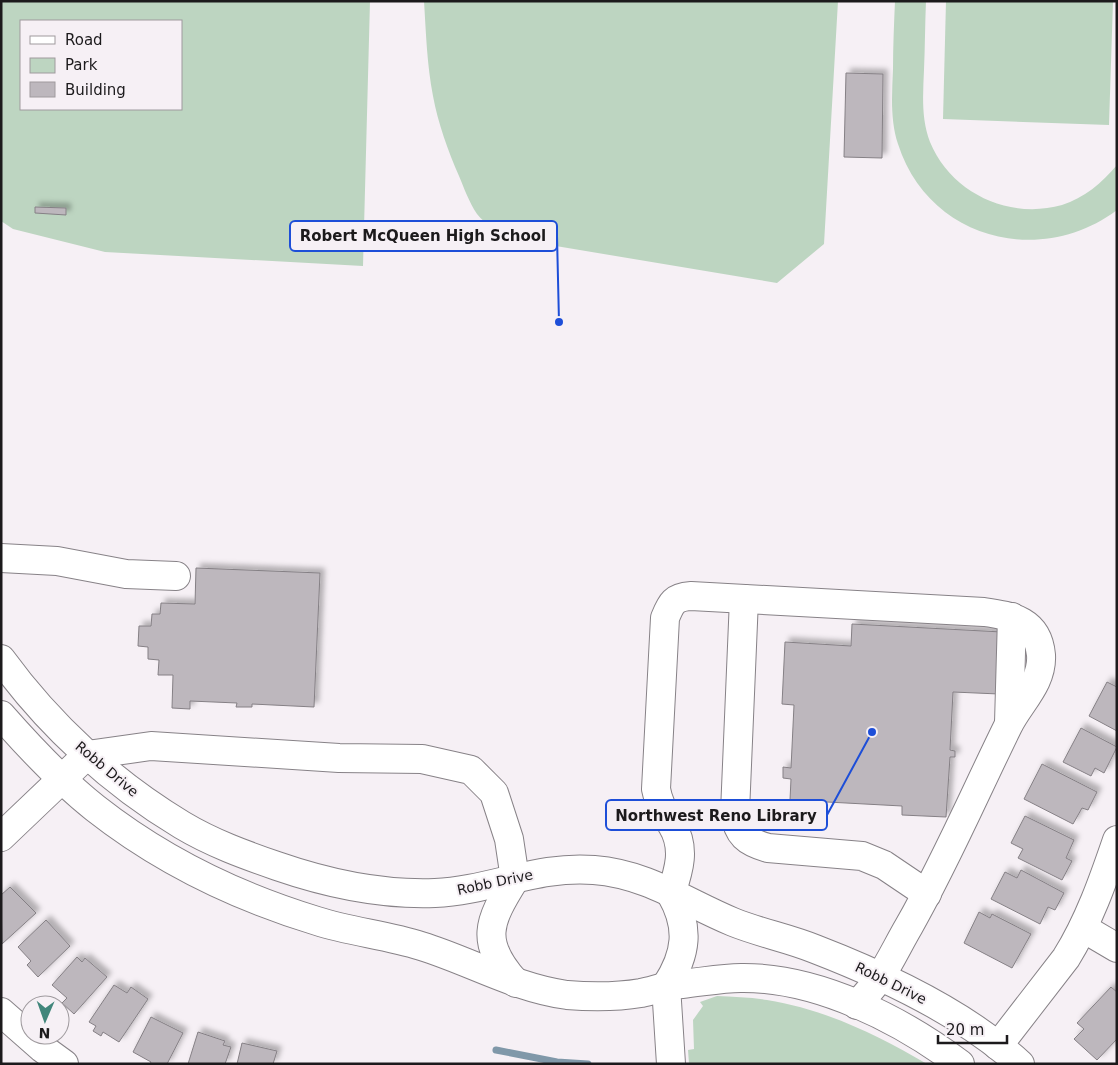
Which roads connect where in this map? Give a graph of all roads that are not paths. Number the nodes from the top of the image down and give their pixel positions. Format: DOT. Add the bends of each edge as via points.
graph roads {
  1 [pos="1,558"];
  2 [pos="176,576"];
  3 [pos="744,599"];
  4 [pos="1,659"];
  5 [pos="1,715"];
  6 [pos="87,755"];
  7 [pos="62,780"];
  8 [pos="1,837"];
  9 [pos="1117,840"];
  10 [pos="515,879"];
  11 [pos="671,894"];
  12 [pos="927,894"];
  13 [pos="1083,928"];
  14 [pos="1117,948"];
  15 [pos="880,977"];
  16 [pos="517,983"];
  17 [pos="666,986"];
  18 [pos="858,1005"];
  19 [pos="1,1012"];
  20 [pos="998,1046"];
  21 [pos="64,1064"];
  22 [pos="670,1064"];
  23 [pos="960,1064"];
  24 [pos="1020,1064"];
  1 -- 2 [label="street" via="58,562 126,574"];
  3 -- 11 [label="street" via="680,596 665,618 656,789 658,802 680,843 679,867"];
  3 -- 12 [label="street" via="735,812 740,831 754,844 768,848 862,856 884,865"];
  3 -- 12 [label="street" via="984,612 1012,617 1032,630 1041,657 1036,681 1009,723"];
  4 -- 6 [label="street, Robb Drive" via="32,699"];
  5 -- 7 [label="street"];
  6 -- 7 [label="street"];
  6 -- 10 [label="street, Robb Drive" via="138,796 183,825 220,844 304,876 393,893 464,890"];
  6 -- 10 [label="street" via="151,746 339,758 422,759 471,770 494,793 509,839"];
  7 -- 8 [label="street"];
  7 -- 16 [label="street" via="95,808 169,858 253,899 320,922 397,938"];
  9 -- 13 [label="street"];
  10 -- 11 [label="street, Robb Drive" via="562,869 593,870 638,878"];
  10 -- 16 [label="street" via="493,919 492,933 494,951 503,968"];
  11 -- 15 [label="street, Robb Drive"];
  11 -- 17 [label="street" via="684,932 679,965"];
  12 -- 15 [label="street"];
  13 -- 14 [label="street"];
  13 -- 20 [label="street" via="1066,958"];
  15 -- 18 [label="street"];
  15 -- 20 [label="street, Robb Drive" via="960,1020"];
  16 -- 17 [label="street" via="567,995 589,996 643,992"];
  17 -- 18 [label="street" via="740,978 787,981"];
  17 -- 22 [label="street"];
  18 -- 23 [label="street" via="896,1023"];
  19 -- 21 [label="street"];
  20 -- 24 [label="street, Robb Drive"];
}
